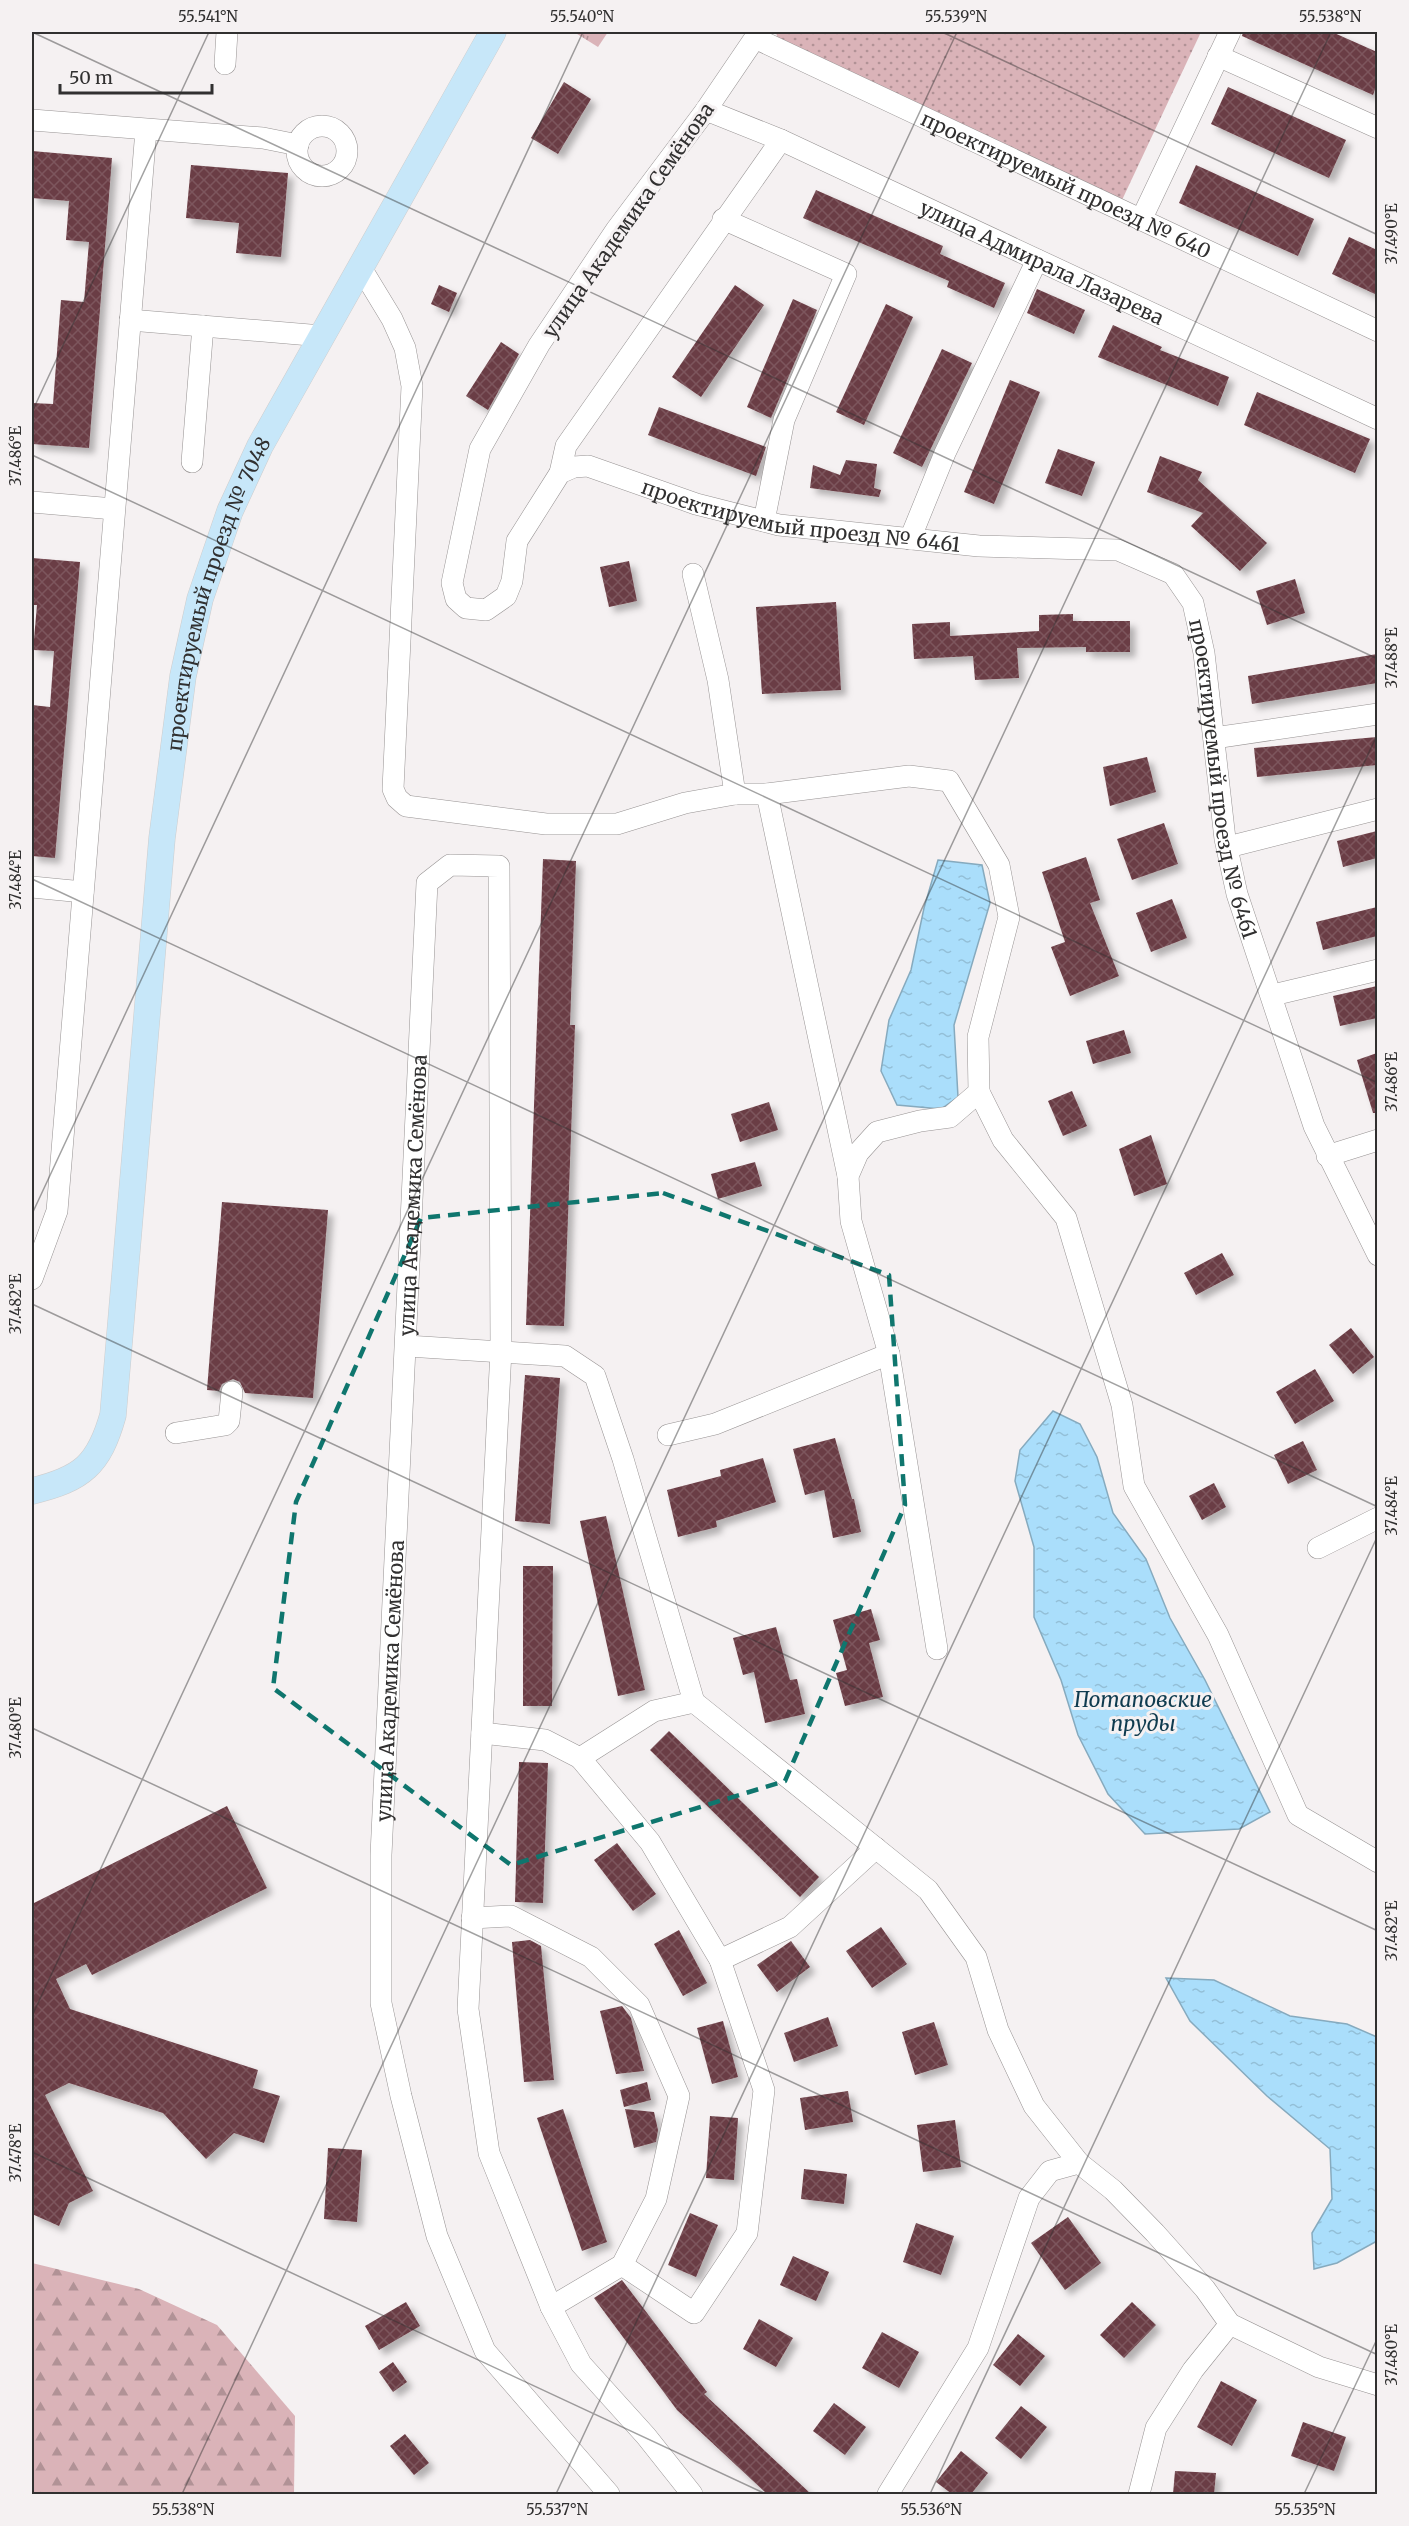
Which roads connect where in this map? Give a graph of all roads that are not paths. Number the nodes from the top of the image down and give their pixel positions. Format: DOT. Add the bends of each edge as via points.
graph roads {
  1 [pos="227,32"];
  2 [pos="493,32"];
  3 [pos="1230,32"];
  4 [pos="757,35"];
  5 [pos="1218,56"];
  6 [pos="225,64"];
  7 [pos="706,110"];
  8 [pos="32,120"];
  9 [pos="1377,128"];
  10 [pos="146,130"];
  11 [pos="781,140"];
  12 [pos="298,145"];
  13 [pos="723,219"];
  14 [pos="1141,220"];
  15 [pos="1037,260"];
  16 [pos="361,268"];
  17 [pos="130,320"];
  18 [pos="203,326"];
  19 [pos="1377,331"];
  20 [pos="322,336"];
  21 [pos="1377,419"];
  22 [pos="192,462"];
  23 [pos="567,470"];
  24 [pos="32,502"];
  25 [pos="114,509"];
  26 [pos="764,521"];
  27 [pos="910,539"];
  28 [pos="693,574"];
  29 [pos="1377,714"];
  30 [pos="1214,738"];
  31 [pos="735,794"];
  32 [pos="767,795"];
  33 [pos="1377,809"];
  34 [pos="1228,847"];
  35 [pos="32,887"];
  36 [pos="83,892"];
  37 [pos="1377,970"];
  38 [pos="1273,995"];
  39 [pos="979,1092"];
  40 [pos="1377,1140"];
  41 [pos="1327,1156"];
  42 [pos="848,1176"];
  43 [pos="1370,1226"];
  44 [pos="1377,1255"];
  45 [pos="32,1279"];
  46 [pos="407,1346"];
  47 [pos="501,1350"];
  48 [pos="889,1354"];
  49 [pos="232,1392"];
  50 [pos="176,1432"];
  51 [pos="668,1435"];
  52 [pos="36,1490"];
  53 [pos="1377,1518"];
  54 [pos="1318,1548"];
  55 [pos="936,1649"];
  56 [pos="694,1702"];
  57 [pos="482,1733"];
  58 [pos="580,1758"];
  59 [pos="876,1848"];
  60 [pos="1377,1862"];
  61 [pos="472,1918"];
  62 [pos="720,1960"];
  63 [pos="1079,2163"];
  64 [pos="622,2265"];
  65 [pos="551,2307"];
  66 [pos="1230,2324"];
  67 [pos="1377,2385"];
  68 [pos="609,2494"];
  69 [pos="692,2494"];
  70 [pos="888,2494"];
  71 [pos="1139,2494"];
  1 -- 6 [label="street"];
  2 -- 16 [label="main road, проектируемый проезд № 7048"];
  3 -- 5 [label="street"];
  4 -- 7 [label="street, улица Академика Семёнова"];
  4 -- 14 [label="street, проектируемый проезд № 640"];
  5 -- 9 [label="street"];
  5 -- 14 [label="street"];
  7 -- 11 [label="street, улица Адмирала Лазарева"];
  7 -- 23 [label="street, улица Академика Семёнова" via="616,230 545,336 480,449 452,583 456,599 466,608 486,610 506,596 513,581 517,541"];
  8 -- 10 [label="street"];
  10 -- 12 [label="street" via="272,139"];
  10 -- 17 [label="street"];
  11 -- 13 [label="street"];
  11 -- 15 [label="street, улица Адмирала Лазарева"];
  13 -- 23 [label="street" via="567,447"];
  13 -- 26 [label="street" via="846,274 784,420"];
  14 -- 19 [label="street, проектируемый проезд № 640"];
  15 -- 21 [label="street, улица Адмирала Лазарева"];
  15 -- 27 [label="street" via="945,453"];
  16 -- 20 [label="main road, проектируемый проезд № 7048"];
  16 -- 31 [label="street" via="405,348 412,386 393,789 397,798 406,806 546,824 617,824 685,803"];
  17 -- 18 [label="street"];
  17 -- 25 [label="street"];
  18 -- 20 [label="street"];
  18 -- 22 [label="street"];
  20 -- 52 [label="main road, проектируемый проезд № 7048" via="260,446 230,511 213,556 190,641 162,838 113,1415 104,1446 87,1467 64,1481"];
  23 -- 26 [label="street, проектируемый проезд № 6461" via="588,466 696,504"];
  24 -- 25 [label="street"];
  25 -- 36 [label="street"];
  26 -- 27 [label="street, проектируемый проезд № 6461"];
  27 -- 30 [label="street, проектируемый проезд № 6461" via="979,546 1118,550 1173,574 1193,603 1204,653"];
  28 -- 31 [label="street" via="718,680"];
  29 -- 30 [label="street"];
  30 -- 34 [label="street, проектируемый проезд № 6461"];
  31 -- 32 [label="street"];
  32 -- 39 [label="street" via="909,776 949,781 999,865 1009,916 978,1037"];
  32 -- 42 [label="street"];
  33 -- 34 [label="street"];
  34 -- 38 [label="street, проектируемый проезд № 6461" via="1237,894"];
  35 -- 36 [label="street"];
  36 -- 45 [label="street" via="57,1211"];
  37 -- 38 [label="street"];
  38 -- 41 [label="street, проектируемый проезд № 6461"];
  39 -- 42 [label="street" via="950,1117 920,1120 878,1132 858,1153"];
  39 -- 60 [label="street" via="1003,1140 1066,1218 1122,1405 1134,1486 1218,1635 1298,1815"];
  40 -- 41 [label="street"];
  41 -- 43 [label="street, проектируемый проезд № 6461"];
  42 -- 48 [label="street" via="851,1221"];
  43 -- 44 [label="street, проектируемый проезд № 6461"];
  46 -- 47 [label="street"];
  46 -- 47 [label="street, улица Академика Семёнова" via="427,883 450,864 499,866"];
  46 -- 68 [label="street, улица Академика Семёнова" via="381,1856 381,2003 437,2236 485,2351"];
  47 -- 56 [label="street" via="565,1356 595,1376"];
  47 -- 57 [label="street"];
  48 -- 51 [label="street" via="715,1424"];
  48 -- 55 [label="street"];
  49 -- 50 [label="street" via="229,1421 225,1425"];
  53 -- 54 [label="street"];
  56 -- 58 [label="street" via="654,1711"];
  56 -- 59 [label="street"];
  57 -- 58 [label="street" via="544,1740"];
  57 -- 61 [label="street"];
  58 -- 62 [label="street" via="650,1842"];
  59 -- 62 [label="street" via="790,1927"];
  59 -- 63 [label="street" via="928,1890 976,1957 998,2030 1034,2106"];
  61 -- 64 [label="street" via="511,1916 591,1957 639,2005 679,2096 656,2199"];
  61 -- 65 [label="street" via="468,2009 489,2153"];
  62 -- 64 [label="street" via="764,2090 747,2232 694,2313"];
  63 -- 66 [label="street" via="1113,2190 1155,2233"];
  63 -- 70 [label="street" via="1050,2171 1029,2198 978,2348"];
  64 -- 65 [label="street"];
  65 -- 69 [label="street" via="581,2364"];
  66 -- 67 [label="street" via="1319,2367"];
  66 -- 71 [label="street" via="1193,2370 1156,2428"];
}
